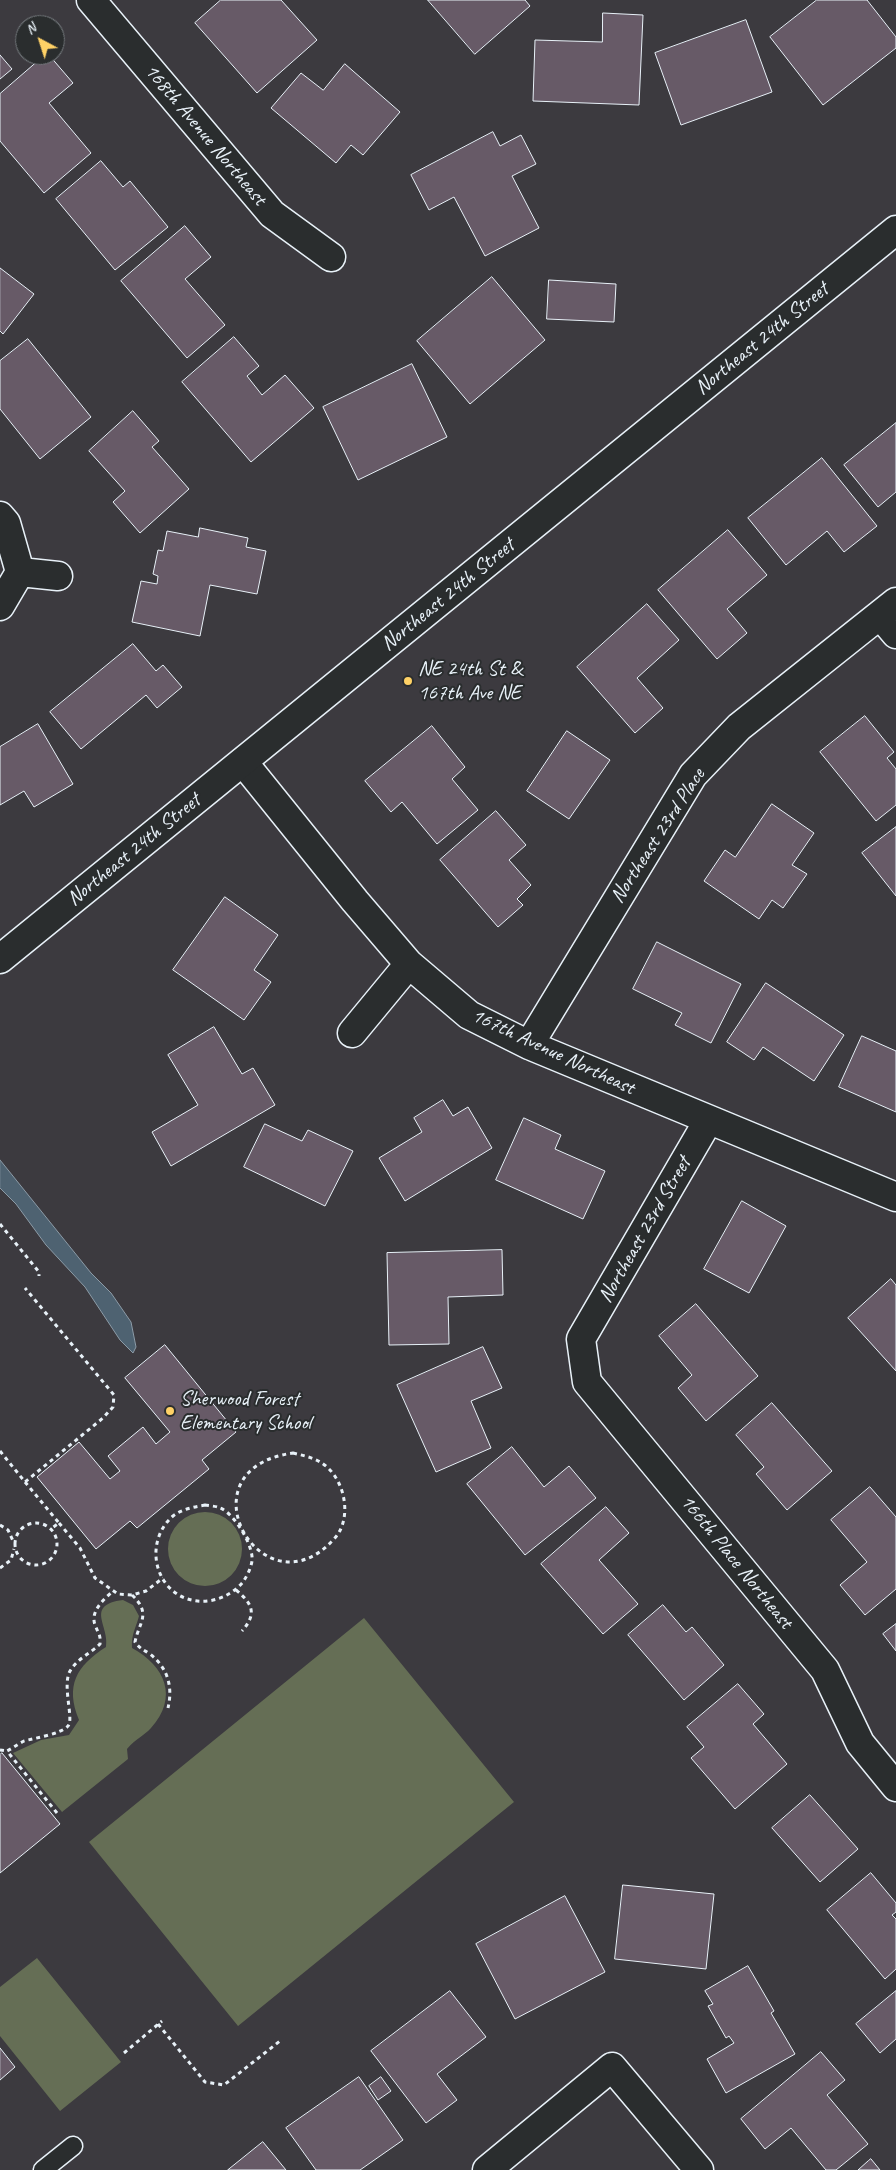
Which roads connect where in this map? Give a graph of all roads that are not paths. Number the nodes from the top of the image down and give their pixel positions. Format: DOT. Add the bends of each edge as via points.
graph roads {
  1 [pos="91,0"];
  2 [pos="896,230"];
  3 [pos="331,257"];
  4 [pos="0,516"];
  5 [pos="20,572"];
  6 [pos="58,576"];
  7 [pos="0,606"];
  8 [pos="891,617"];
  9 [pos="243,762"];
  10 [pos="0,959"];
  11 [pos="409,964"];
  12 [pos="352,1033"];
  13 [pos="529,1045"];
  14 [pos="708,1121"];
  15 [pos="896,1197"];
  16 [pos="581,1339"];
  17 [pos="896,1787"];
  18 [pos="73,2146"];
  19 [pos="43,2170"];
  20 [pos="487,2170"];
  21 [pos="699,2170"];
  1 -- 3 [label="street, 168th Avenue Northeast" via="272,214"];
  2 -- 9 [label="street, Northeast 24th Street"];
  4 -- 5 [label="street" via="6,523"];
  5 -- 6 [label="street"];
  5 -- 7 [label="street"];
  8 -- 13 [label="street, Northeast 23rd Place" via="739,727 693,775"];
  9 -- 10 [label="street, Northeast 24th Street"];
  9 -- 11 [label="street, 167th Avenue Northeast"];
  11 -- 12 [label="street"];
  11 -- 13 [label="street, 167th Avenue Northeast" via="469,1016"];
  13 -- 14 [label="street, 167th Avenue Northeast"];
  14 -- 15 [label="street, 167th Avenue Northeast"];
  14 -- 16 [label="street, Northeast 23rd Street"];
  16 -- 17 [label="street, 166th Place Northeast" via="587,1382 825,1670 860,1743"];
  18 -- 19 [label="lane"];
  20 -- 21 [label="street" via="612,2067"];
}
